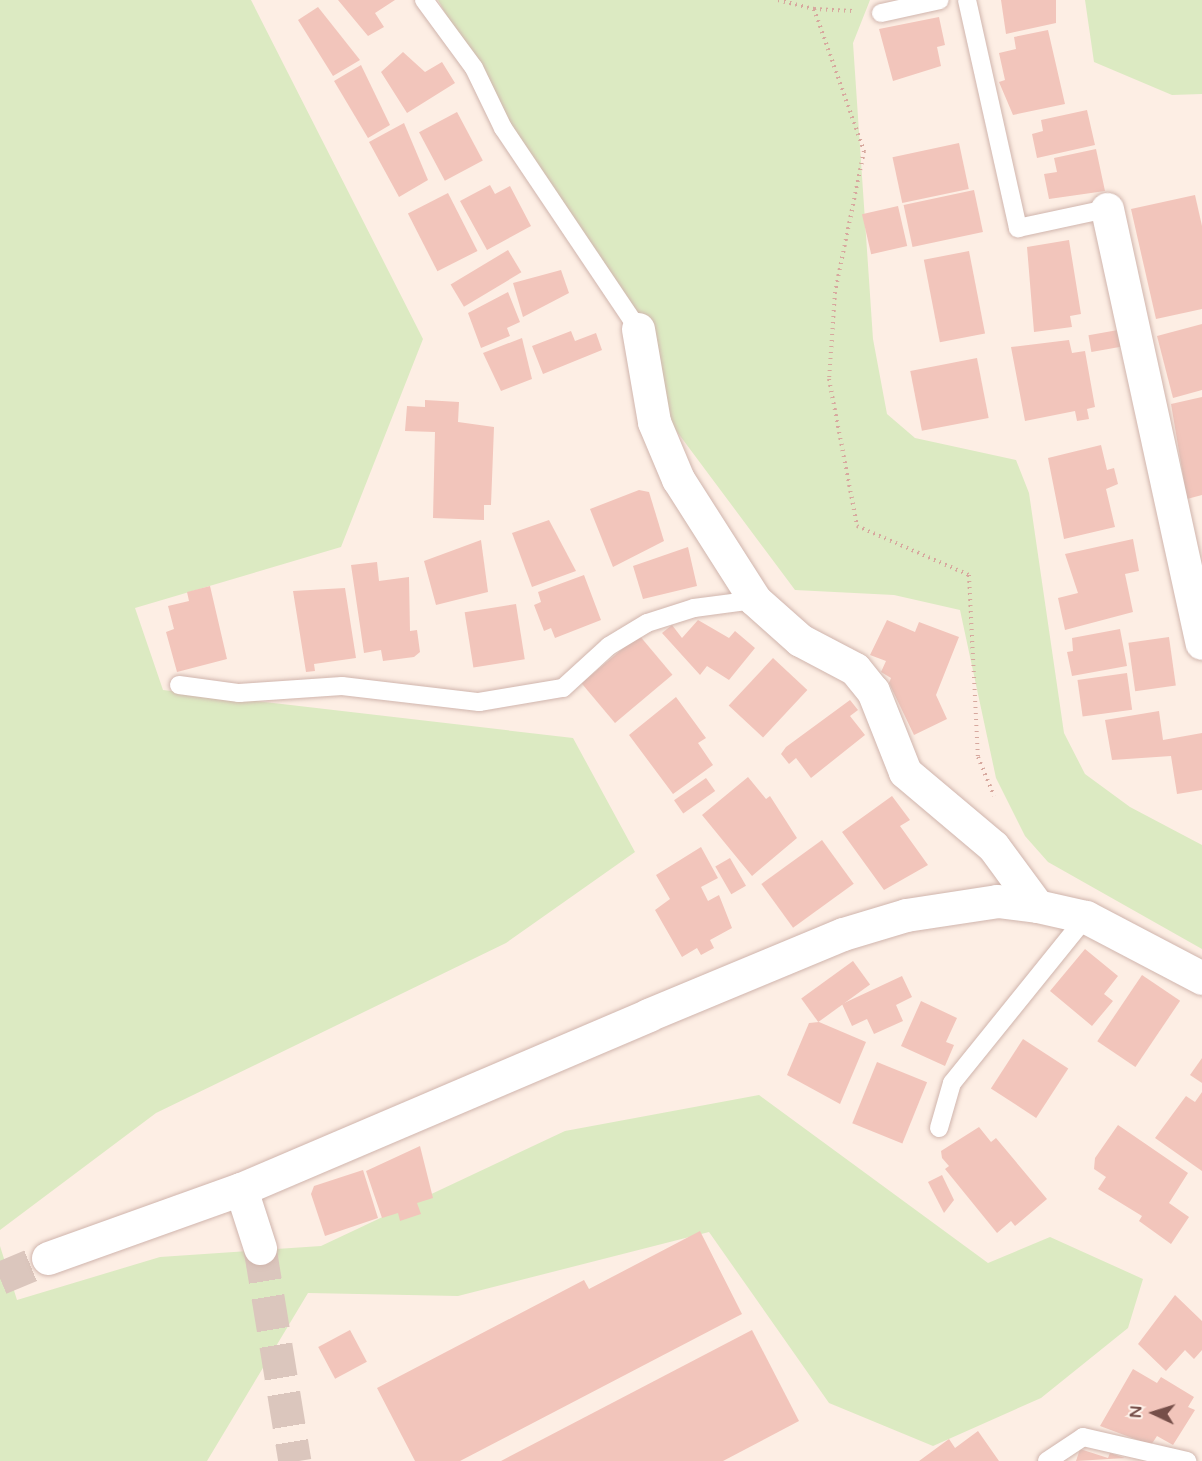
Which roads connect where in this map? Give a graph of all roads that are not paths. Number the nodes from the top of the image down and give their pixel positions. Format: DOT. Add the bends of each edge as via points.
graph roads {
  1 [pos="424,0"];
  2 [pos="940,0"];
  3 [pos="967,0"];
  4 [pos="881,13"];
  5 [pos="1107,209"];
  6 [pos="638,328"];
  7 [pos="755,600"];
  8 [pos="1202,642"];
  9 [pos="179,685"];
  10 [pos="1037,906"];
  11 [pos="1086,917"];
  12 [pos="1202,978"];
  13 [pos="939,1128"];
  14 [pos="241,1189"];
  15 [pos="260,1248"];
  16 [pos="48,1258"];
  17 [pos="1047,1461"];
  18 [pos="1187,1461"];
  1 -- 6 [label="lane" via="474,68 503,128"];
  2 -- 4 [label="lane"];
  3 -- 5 [label="lane" via="1018,228"];
  5 -- 8 [label="street"];
  6 -- 7 [label="street" via="654,422 678,479"];
  7 -- 9 [label="lane" via="694,608 647,623 609,646 563,688 479,702 342,686 238,693"];
  7 -- 10 [label="street" via="800,640 855,669 873,691 905,772 993,846"];
  10 -- 11 [label="street"];
  10 -- 14 [label="street" via="997,901 952,906 843,934"];
  11 -- 12 [label="street"];
  11 -- 13 [label="lane" via="952,1083"];
  14 -- 15 [label="street"];
  14 -- 16 [label="street"];
  17 -- 18 [label="lane" via="1083,1437"];
}
